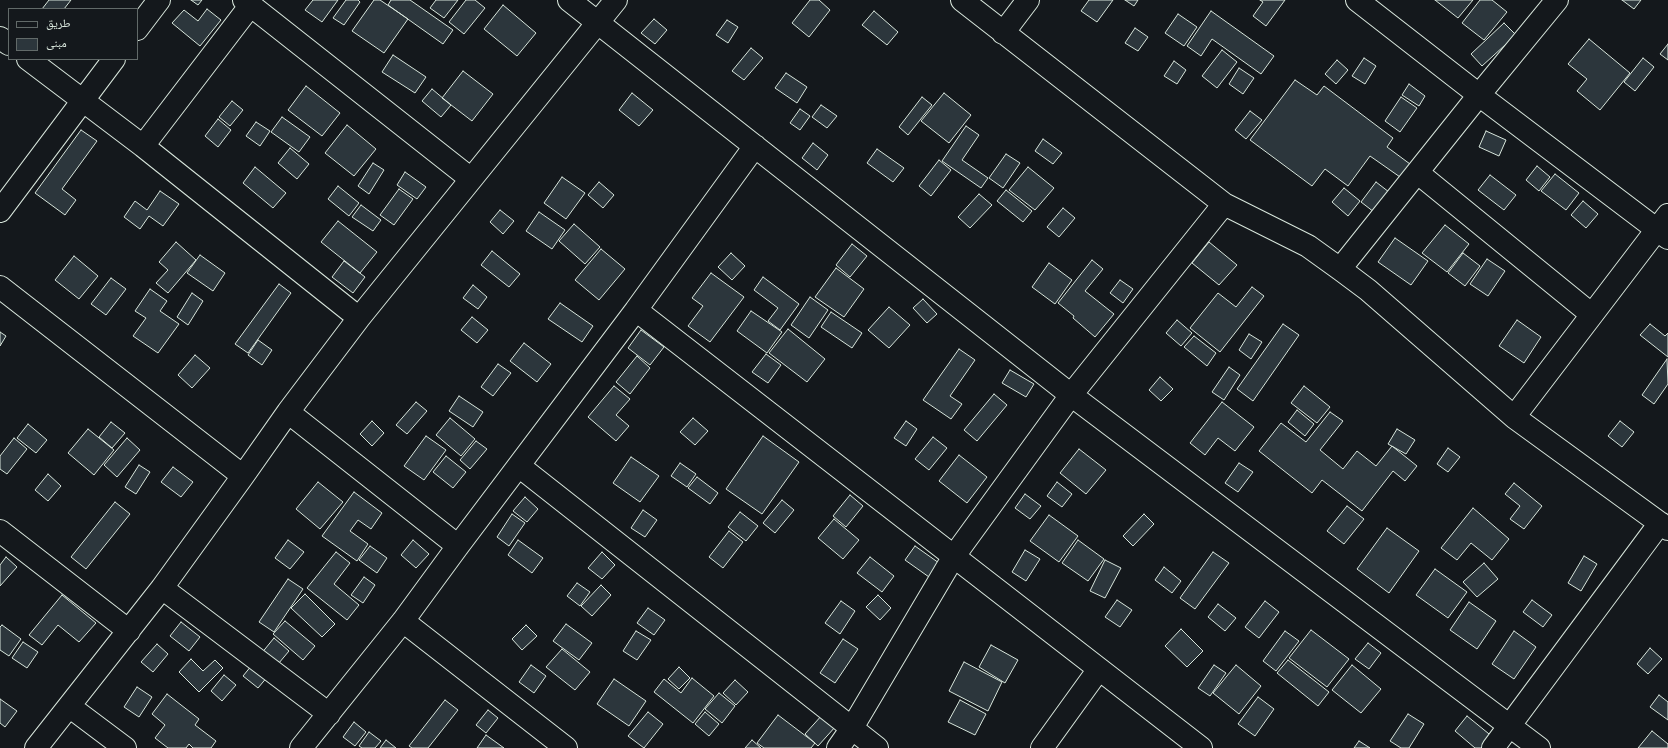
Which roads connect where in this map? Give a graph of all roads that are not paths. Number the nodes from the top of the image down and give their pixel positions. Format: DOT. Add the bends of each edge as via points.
graph roads {
  1 [pos="159,0"];
  2 [pos="569,0"];
  3 [pos="616,0"];
  4 [pos="962,0"];
  5 [pos="1028,0"];
  6 [pos="1357,0"];
  7 [pos="1557,0"];
  8 [pos="247,3"];
  9 [pos="598,23"];
  10 [pos="138,28"];
  11 [pos="1003,32"];
  12 [pos="29,60"];
  13 [pos="113,60"];
  14 [pos="1479,95"];
  15 [pos="83,100"];
  16 [pos="143,146"];
  17 [pos="755,146"];
  18 [pos="1418,173"];
  19 [pos="471,179"];
  20 [pos="1224,204"];
  21 [pos="0,211"];
  22 [pos="1664,228"];
  23 [pos="1340,269"];
  24 [pos="0,287"];
  25 [pos="636,310"];
  26 [pos="1591,314"];
  27 [pos="359,318"];
  28 [pos="1071,395"];
  29 [pos="288,412"];
  30 [pos="1514,417"];
  31 [pos="519,466"];
  32 [pos="243,476"];
  33 [pos="1664,526"];
  34 [pos="0,531"];
  35 [pos="458,546"];
  36 [pos="954,556"];
  37 [pos="162,588"];
  38 [pos="403,621"];
  39 [pos="129,631"];
  40 [pos="1099,669"];
  41 [pos="69,706"];
  42 [pos="329,714"];
  43 [pos="1510,725"];
  44 [pos="852,728"];
  45 [pos="36,748"];
  46 [pos="125,748"];
  47 [pos="301,748"];
  48 [pos="566,748"];
  49 [pos="838,748"];
  50 [pos="877,748"];
  51 [pos="1042,748"];
  52 [pos="1202,748"];
  53 [pos="1493,748"];
  54 [pos="1540,748"];
  1 -- 10 [label="street"];
  2 -- 9 [label="street"];
  3 -- 9 [label="street"];
  4 -- 11 [label="street"];
  5 -- 11 [label="street"];
  6 -- 14 [label="street"];
  7 -- 14 [label="street"];
  8 -- 16 [label="street"];
  8 -- 19 [label="street"];
  9 -- 17 [label="street"];
  9 -- 19 [label="street"];
  11 -- 20 [label="street"];
  12 -- 15 [label="street"];
  13 -- 15 [label="street"];
  14 -- 18 [label="street"];
  14 -- 22 [label="street"];
  15 -- 16 [label="street"];
  15 -- 21 [label="street"];
  16 -- 27 [label="street"];
  17 -- 25 [label="street"];
  17 -- 28 [label="street"];
  18 -- 23 [label="street"];
  18 -- 26 [label="street"];
  19 -- 27 [label="street"];
  20 -- 23 [label="street" via="1308,246"];
  20 -- 28 [label="street"];
  22 -- 26 [label="street"];
  23 -- 30 [label="street" via="1368,290"];
  24 -- 32 [label="street"];
  25 -- 31 [label="street"];
  25 -- 36 [label="street"];
  26 -- 30 [label="street"];
  27 -- 29 [label="street"];
  28 -- 36 [label="street"];
  28 -- 43 [label="street"];
  29 -- 32 [label="street"];
  29 -- 35 [label="street"];
  30 -- 33 [label="street"];
  31 -- 35 [label="street"];
  31 -- 44 [label="street"];
  32 -- 37 [label="street"];
  33 -- 43 [label="street"];
  34 -- 39 [label="street"];
  35 -- 38 [label="street"];
  36 -- 40 [label="street"];
  36 -- 44 [label="street"];
  37 -- 39 [label="street"];
  37 -- 42 [label="street"];
  38 -- 42 [label="street"];
  38 -- 48 [label="street"];
  39 -- 41 [label="street"];
  40 -- 51 [label="street"];
  40 -- 52 [label="street"];
  41 -- 45 [label="street"];
  41 -- 46 [label="street"];
  42 -- 47 [label="street"];
  43 -- 53 [label="street"];
  43 -- 54 [label="street"];
  44 -- 49 [label="street"];
  44 -- 50 [label="street"];
}
